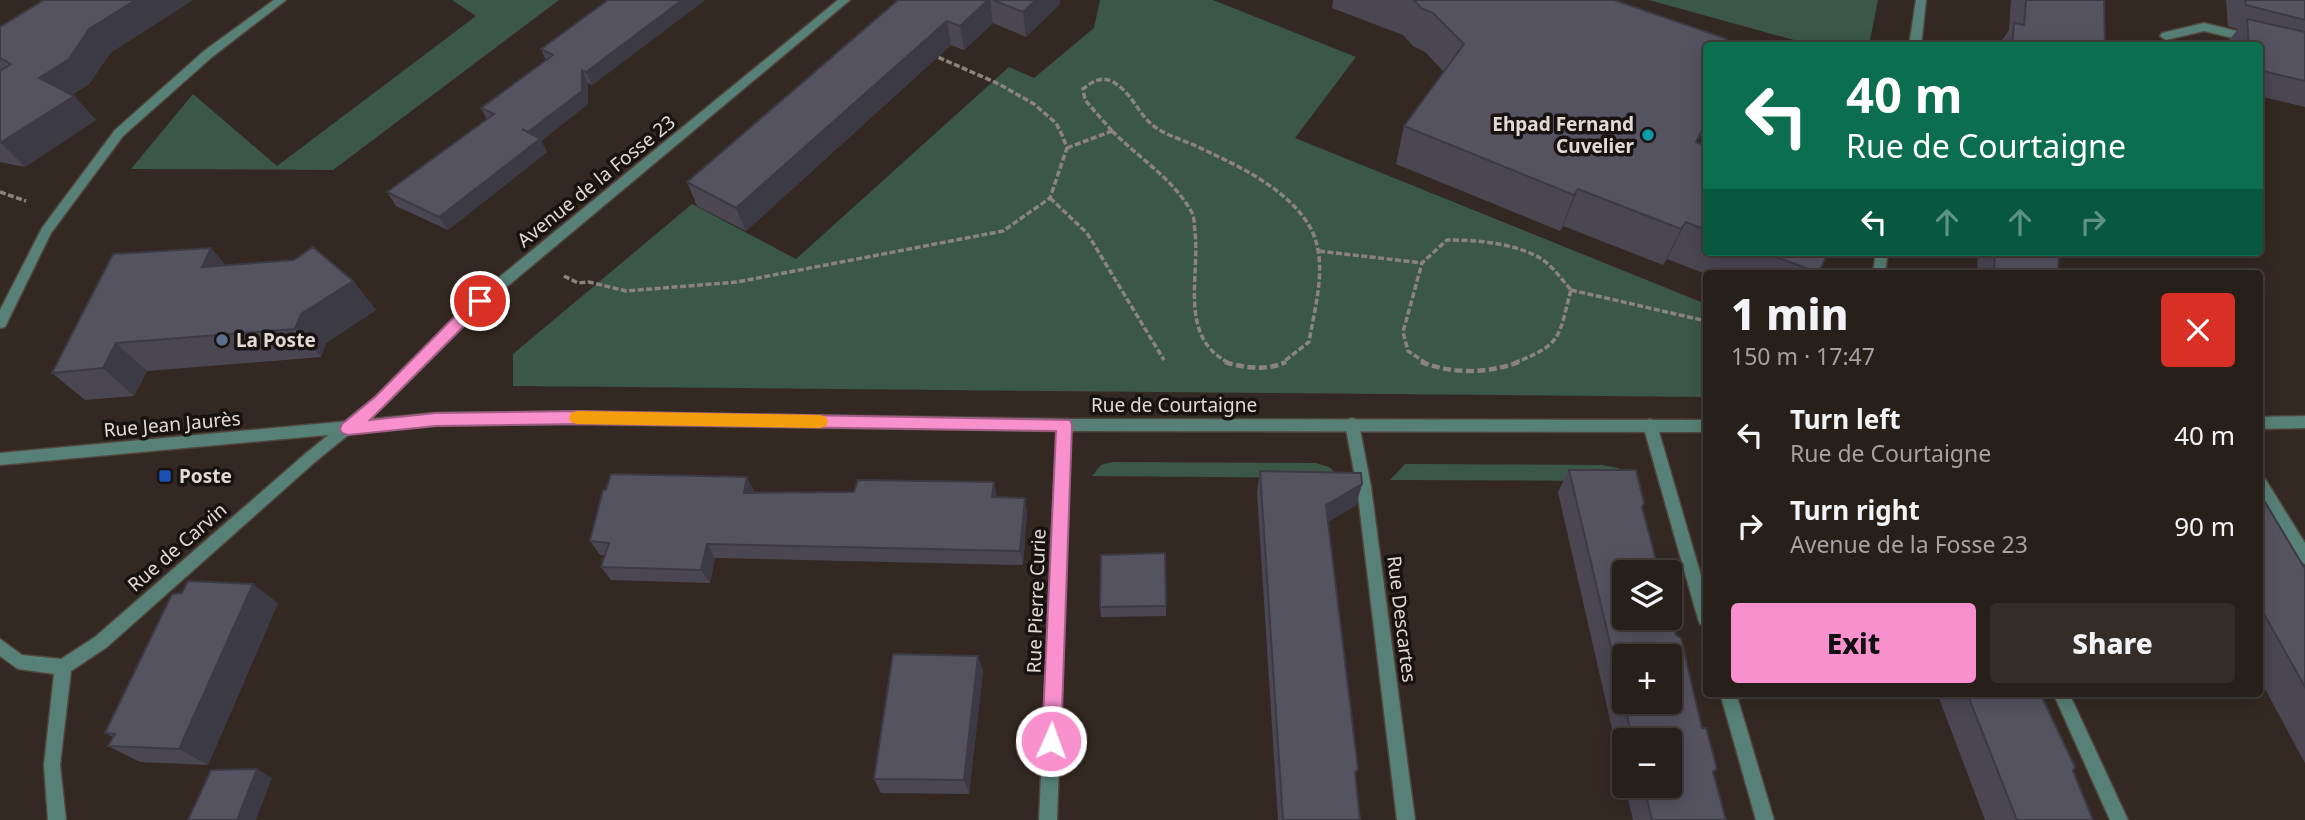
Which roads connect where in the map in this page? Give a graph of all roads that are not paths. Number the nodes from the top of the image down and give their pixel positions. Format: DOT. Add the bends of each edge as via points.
graph roads {
  1 [pos="281,0"];
  2 [pos="845,0"];
  3 [pos="1921,0"];
  4 [pos="2166,36"];
  5 [pos="1916,42"];
  6 [pos="2267,42"];
  7 [pos="0,323"];
  8 [pos="2305,422"];
  9 [pos="2263,423"];
  10 [pos="1064,425"];
  11 [pos="1352,425"];
  12 [pos="1650,425"];
  13 [pos="1703,426"];
  14 [pos="348,429"];
  15 [pos="0,459"];
  16 [pos="2263,488"];
  17 [pos="2305,557"];
  18 [pos="1703,609"];
  19 [pos="0,646"];
  20 [pos="63,667"];
  21 [pos="1729,697"];
  22 [pos="2063,697"];
  23 [pos="57,820"];
  24 [pos="1048,820"];
  25 [pos="1406,820"];
  26 [pos="1765,820"];
  27 [pos="2119,820"];
  1 -- 7 [label="street" via="208,54 119,133 46,231"];
  2 -- 14 [label="street, Avenue de la Fosse 23" via="459,320"];
  3 -- 5 [label="street"];
  4 -- 6 [label="street" via="2204,27"];
  8 -- 9 [label="street"];
  10 -- 11 [label="street, Rue de Courtaigne"];
  10 -- 14 [label="street, Rue de Courtaigne" via="578,418 436,419"];
  10 -- 24 [label="street, Rue Pierre Curie"];
  11 -- 12 [label="street, Rue de Courtaigne"];
  11 -- 25 [label="street, Rue Descartes"];
  12 -- 13 [label="street, Rue de Courtaigne"];
  12 -- 18 [label="street"];
  14 -- 15 [label="street, Rue Jean Jaurès"];
  14 -- 20 [label="street, Rue de Carvin" via="101,642"];
  16 -- 17 [label="street"];
  19 -- 20 [label="street" via="19,662"];
  20 -- 23 [label="street" via="52,765"];
  21 -- 26 [label="street"];
  22 -- 27 [label="street"];
}
